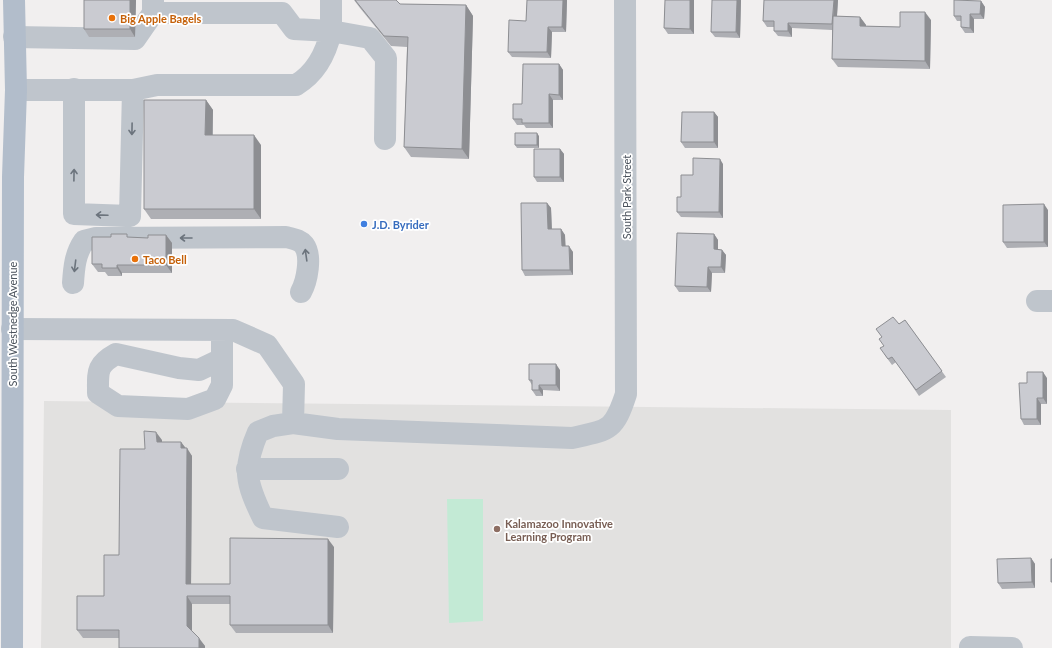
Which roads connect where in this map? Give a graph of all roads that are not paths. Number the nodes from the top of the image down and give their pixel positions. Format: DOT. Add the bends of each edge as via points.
graph roads {
  1 [pos="14,0"];
  2 [pos="330,0"];
  3 [pos="625,0"];
  4 [pos="153,6"];
  5 [pos="331,31"];
  6 [pos="14,37"];
  7 [pos="74,89"];
  8 [pos="16,90"];
  9 [pos="133,90"];
  10 [pos="385,139"];
  11 [pos="6,177"];
  12 [pos="6,271"];
  13 [pos="73,283"];
  14 [pos="301,292"];
  15 [pos="12,329"];
  16 [pos="222,330"];
  17 [pos="222,359"];
  18 [pos="6,361"];
  19 [pos="293,423"];
  20 [pos="247,469"];
  21 [pos="338,469"];
  22 [pos="338,527"];
  23 [pos="6,562"];
  24 [pos="970,647"];
  25 [pos="12,648"];
  26 [pos="1012,648"];
  1 -- 6 [label="main road, South Westnedge Avenue"];
  2 -- 5 [label="street"];
  3 -- 19 [label="street, South Park Street" via="626,394 619,417 604,431 572,438 345,430"];
  4 -- 5 [label="street" via="282,13 294,29"];
  4 -- 6 [label="street" via="135,38"];
  5 -- 9 [label="street" via="324,55 317,66 307,79 296,85 157,85"];
  5 -- 10 [label="street" via="370,38 386,58"];
  6 -- 8 [label="main road, South Westnedge Avenue"];
  7 -- 8 [label="street"];
  7 -- 9 [label="street"];
  9 -- 7 [label="street, one-way" via="130,216 74,214"];
  8 -- 11 [label="main road, South Westnedge Avenue"];
  11 -- 12 [label="main road, South Westnedge Avenue"];
  12 -- 15 [label="main road, South Westnedge Avenue"];
  14 -- 13 [label="street, one-way" via="306,282 307,251 296,239 286,237 96,238 84,241 79,249"];
  15 -- 16 [label="street"];
  15 -- 18 [label="main road, South Westnedge Avenue"];
  16 -- 17 [label="street"];
  16 -- 19 [label="street" via="233,330 267,345 294,384"];
  17 -- 17 [label="street" via="222,385 215,399 188,409 118,406 98,392 98,370 106,359 116,354 198,370"];
  18 -- 23 [label="main road, South Westnedge Avenue"];
  19 -- 20 [label="street, South Park Street" via="273,426 258,432 250,451"];
  20 -- 21 [label="street"];
  20 -- 22 [label="street" via="250,491 263,518"];
  23 -- 25 [label="main road, South Westnedge Avenue"];
  24 -- 26 [label="street"];
}
